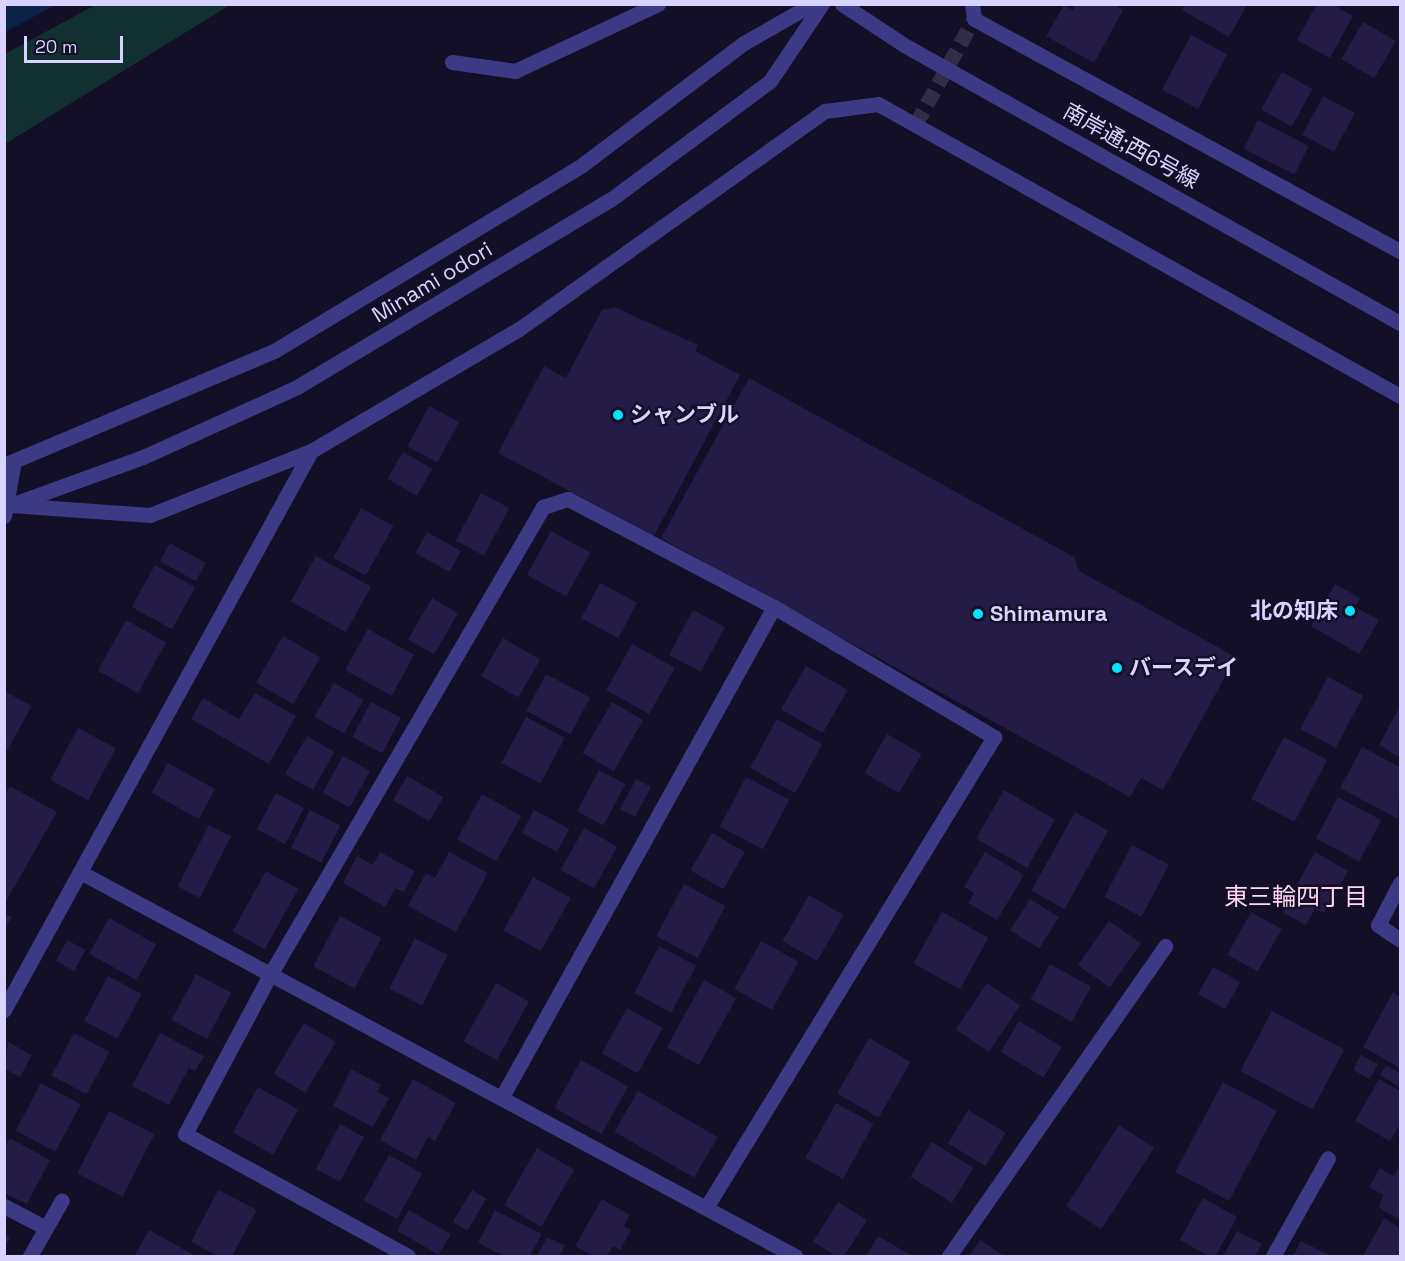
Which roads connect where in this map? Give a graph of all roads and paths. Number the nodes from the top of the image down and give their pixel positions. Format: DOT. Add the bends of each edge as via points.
graph roads {
  1 [pos="658,4"];
  2 [pos="812,4"];
  3 [pos="822,4"];
  4 [pos="842,4"];
  5 [pos="972,4"];
  6 [pos="452,62"];
  7 [pos="1401,251"];
  8 [pos="1401,323"];
  9 [pos="1401,396"];
  10 [pos="311,451"];
  11 [pos="9,463"];
  12 [pos="7,510"];
  13 [pos="774,607"];
  14 [pos="80,872"];
  15 [pos="1401,883"];
  16 [pos="1401,940"];
  17 [pos="1165,946"];
  18 [pos="271,973"];
  19 [pos="4,1010"];
  20 [pos="503,1095"];
  21 [pos="1329,1158"];
  22 [pos="62,1200"];
  23 [pos="4,1206"];
  24 [pos="707,1206"];
  25 [pos="46,1228"];
  26 [pos="30,1257"];
  27 [pos="408,1257"];
  28 [pos="795,1257"];
  29 [pos="949,1257"];
  30 [pos="1273,1257"];
  1 -- 6 [label="street" via="515,71"];
  2 -- 11 [label="street, Minami odori" via="744,43 582,165 274,351"];
  3 -- 12 [label="street, Minami odori" via="770,81 610,200 297,387 143,457"];
  4 -- 8 [label="street, 南岸通;西6号線" via="904,45"];
  5 -- 7 [label="street" via="974,19"];
  9 -- 10 [label="street" via="878,104 825,111 519,328"];
  10 -- 12 [label="street" via="150,515"];
  10 -- 14 [label="street"];
  11 -- 12 [label="street"];
  13 -- 18 [label="street" via="568,499 543,507"];
  13 -- 20 [label="street"];
  13 -- 24 [label="street" via="994,737"];
  14 -- 18 [label="street"];
  14 -- 19 [label="street"];
  15 -- 16 [label="street" via="1378,925"];
  17 -- 29 [label="street"];
  18 -- 20 [label="street"];
  18 -- 27 [label="street" via="185,1134"];
  20 -- 24 [label="street"];
  21 -- 30 [label="street"];
  22 -- 25 [label="street"];
  23 -- 25 [label="street"];
  24 -- 28 [label="street"];
  25 -- 26 [label="street"];
}
